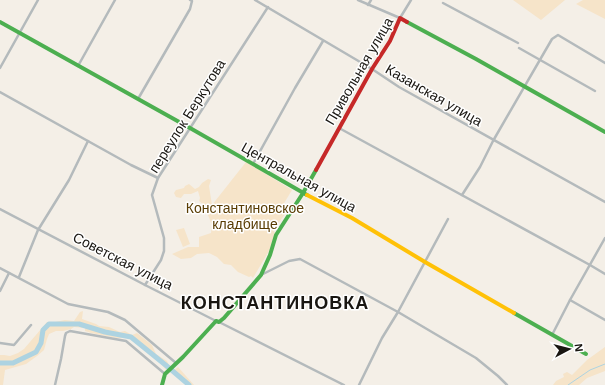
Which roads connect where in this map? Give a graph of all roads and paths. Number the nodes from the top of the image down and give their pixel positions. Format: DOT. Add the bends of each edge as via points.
graph roads {
  1 [pos="38,0"];
  2 [pos="115,0"];
  3 [pos="191,0"];
  4 [pos="256,0"];
  5 [pos="358,0"];
  6 [pos="371,0"];
  7 [pos="411,0"];
  8 [pos="443,3"];
  9 [pos="368,5"];
  10 [pos="268,7"];
  11 [pos="400,18"];
  12 [pos="0,22"];
  13 [pos="20,33"];
  14 [pos="323,41"];
  15 [pos="518,43"];
  16 [pos="519,48"];
  17 [pos="540,60"];
  18 [pos="605,63"];
  19 [pos="78,66"];
  20 [pos="0,68"];
  21 [pos="372,69"];
  22 [pos="525,87"];
  23 [pos="595,91"];
  24 [pos="0,92"];
  25 [pos="138,99"];
  26 [pos="190,128"];
  27 [pos="338,128"];
  28 [pos="605,132"];
  29 [pos="88,141"];
  30 [pos="493,141"];
  31 [pos="253,164"];
  32 [pos="158,178"];
  33 [pos="303,193"];
  34 [pos="462,195"];
  35 [pos="605,202"];
  36 [pos="0,209"];
  37 [pos="448,219"];
  38 [pos="38,230"];
  39 [pos="605,238"];
  40 [pos="425,262"];
  41 [pos="590,265"];
  42 [pos="0,268"];
  43 [pos="9,273"];
  44 [pos="605,274"];
  45 [pos="261,275"];
  46 [pos="19,277"];
  47 [pos="145,286"];
  48 [pos="0,291"];
  49 [pos="570,300"];
  50 [pos="398,312"];
  51 [pos="605,320"];
  52 [pos="218,322"];
  53 [pos="30,325"];
  54 [pos="552,335"];
  55 [pos="0,343"];
  56 [pos="586,354"];
  57 [pos="176,363"];
  58 [pos="165,374"];
  59 [pos="56,385"];
  60 [pos="162,385"];
  61 [pos="344,385"];
  62 [pos="359,385"];
  63 [pos="507,385"];
  1 -- 13 [label="street"];
  2 -- 19 [label="street"];
  3 -- 25 [label="street" via="190,9"];
  4 -- 10 [label="street, Казанская улица"];
  5 -- 9 [label="street"];
  6 -- 9 [label="street"];
  7 -- 11 [label="street"];
  8 -- 15 [label="street"];
  9 -- 11 [label="street"];
  10 -- 14 [label="street, Казанская улица"];
  10 -- 26 [label="street, переулок Беркутова"];
  11 -- 21 [label="street, Привольная улица" via="390,41"];
  11 -- 22 [label="street, Привольная улица"];
  12 -- 13 [label="street, Центральная улица"];
  13 -- 19 [label="street, Центральная улица"];
  13 -- 20 [label="street"];
  14 -- 21 [label="street, Казанская улица"];
  14 -- 31 [label="street"];
  16 -- 17 [label="street"];
  17 -- 18 [label="street" via="552,39 558,35"];
  17 -- 22 [label="street"];
  17 -- 23 [label="street"];
  19 -- 25 [label="street, Центральная улица"];
  21 -- 27 [label="street, Привольная улица"];
  21 -- 30 [label="street, Казанская улица"];
  22 -- 28 [label="street, Привольная улица"];
  22 -- 30 [label="street"];
  24 -- 29 [label="street"];
  25 -- 26 [label="street, Центральная улица"];
  26 -- 31 [label="street, Центральная улица"];
  26 -- 32 [label="street, переулок Беркутова"];
  27 -- 33 [label="street, Привольная улица"];
  27 -- 34 [label="street"];
  29 -- 32 [label="street"];
  29 -- 38 [label="street" via="69,180"];
  30 -- 34 [label="street"];
  30 -- 35 [label="street, Казанская улица"];
  31 -- 33 [label="street, Центральная улица"];
  32 -- 47 [label="street, переулок Беркутова" via="152,195 164,238 164,251"];
  33 -- 40 [label="street, Центральная улица" via="352,218"];
  33 -- 45 [label="street, Привольная улица" via="276,235"];
  34 -- 41 [label="street"];
  36 -- 38 [label="street, Советская улица"];
  37 -- 40 [label="street"];
  38 -- 46 [label="street"];
  38 -- 47 [label="street, Советская улица"];
  39 -- 41 [label="street"];
  40 -- 50 [label="street"];
  40 -- 54 [label="street, Центральная улица"];
  41 -- 44 [label="street"];
  41 -- 49 [label="street"];
  42 -- 43 [label="street"];
  43 -- 46 [label="street"];
  43 -- 48 [label="street"];
  45 -- 50 [label="street" via="289,261 300,259"];
  45 -- 52 [label="street, Привольная улица"];
  46 -- 57 [label="street" via="68,304 108,312 125,320"];
  47 -- 52 [label="street, Советская улица"];
  49 -- 51 [label="street"];
  49 -- 54 [label="street"];
  50 -- 62 [label="street"];
  50 -- 63 [label="street" via="476,358"];
  52 -- 57 [label="street, Привольная улица"];
  52 -- 61 [label="street, Советская улица"];
  53 -- 55 [label="street" via="14,345"];
  54 -- 56 [label="street, Центральная улица"];
  57 -- 58 [label="street, Привольная улица"];
  58 -- 59 [label="street" via="126,341 70,331 64,336"];
  58 -- 60 [label="street"];
}
